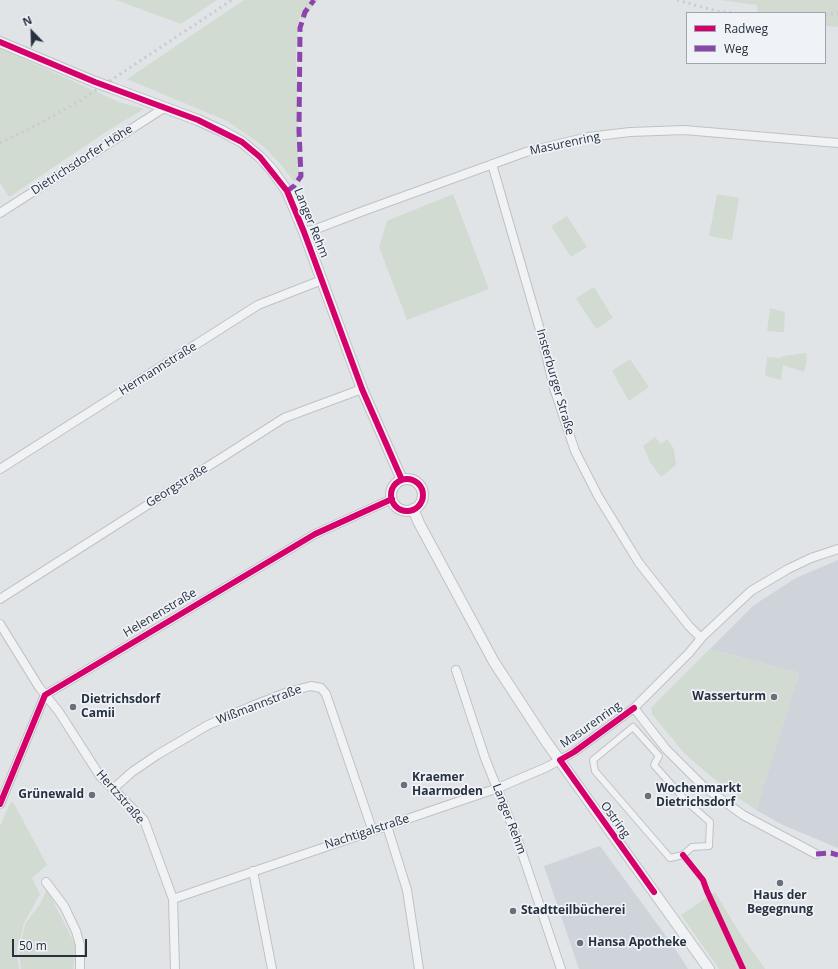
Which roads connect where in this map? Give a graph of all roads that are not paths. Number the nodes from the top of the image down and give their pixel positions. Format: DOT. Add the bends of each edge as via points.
graph roads {
  1 [pos="0,42"];
  2 [pos="164,108"];
  3 [pos="838,143"];
  4 [pos="492,164"];
  5 [pos="0,212"];
  6 [pos="304,232"];
  7 [pos="322,280"];
  8 [pos="362,388"];
  9 [pos="0,469"];
  10 [pos="402,480"];
  11 [pos="392,499"];
  12 [pos="414,509"];
  13 [pos="838,549"];
  14 [pos="0,599"];
  15 [pos="0,624"];
  16 [pos="701,638"];
  17 [pos="456,670"];
  18 [pos="45,695"];
  19 [pos="634,708"];
  20 [pos="560,760"];
  21 [pos="498,788"];
  22 [pos="113,789"];
  23 [pos="0,804"];
  24 [pos="387,826"];
  25 [pos="372,829"];
  26 [pos="816,854"];
  27 [pos="670,858"];
  28 [pos="253,871"];
  29 [pos="46,882"];
  30 [pos="173,899"];
  31 [pos="80,969"];
  32 [pos="174,969"];
  33 [pos="272,969"];
  34 [pos="419,969"];
  35 [pos="561,969"];
  36 [pos="709,969"];
  1 -- 2 [label="street, Langer Rehm, bridge"];
  2 -- 5 [label="street, Dietrichsdorfer Höhe"];
  2 -- 6 [label="street, Langer Rehm" via="222,131 242,142 260,157 287,191"];
  3 -- 4 [label="street, Masurenring" via="684,130 630,132 588,137 526,152"];
  4 -- 6 [label="street, Masurenring"];
  4 -- 16 [label="street, Insterburger Straße" via="542,337 554,388 575,451 598,496 639,563"];
  6 -- 7 [label="street, Langer Rehm"];
  7 -- 8 [label="street, Langer Rehm"];
  7 -- 9 [label="street, Hermannstraße" via="258,305"];
  8 -- 10 [label="street, Langer Rehm"];
  8 -- 14 [label="street, Georgstraße" via="284,418"];
  10 -- 11 [label="street" via="394,486"];
  10 -- 12 [label="street" via="411,479 422,488 423,498"];
  11 -- 12 [label="street" via="398,508"];
  11 -- 18 [label="street, Helenenstraße" via="315,534"];
  12 -- 20 [label="street" via="419,523 494,662"];
  13 -- 16 [label="street, Masurenring" via="788,569 751,591"];
  15 -- 18 [label="street, Hertzstraße"];
  16 -- 19 [label="street, Masurenring"];
  17 -- 21 [label="street, Langer Rehm" via="485,758"];
  18 -- 22 [label="street, Hertzstraße" via="59,712 100,776"];
  18 -- 23 [label="street"];
  19 -- 20 [label="street, Masurenring"];
  19 -- 26 [label="street" via="666,749 703,786 743,816"];
  20 -- 21 [label="street, Nachtigalstraße"];
  20 -- 36 [label="street, Ostring"];
  21 -- 24 [label="street, Nachtigalstraße"];
  21 -- 35 [label="street, Langer Rehm" via="518,838"];
  22 -- 25 [label="street, Wißmannstraße" via="157,755 208,725 288,692 310,686 321,688 326,694"];
  22 -- 30 [label="street, Hertzstraße" via="144,820"];
  24 -- 25 [label="street, Nachtigalstraße"];
  24 -- 34 [label="street" via="407,890"];
  25 -- 28 [label="street, Nachtigalstraße"];
  27 -- 27 [label="street" via="595,771 593,760 633,727 659,756 654,765 686,801 710,822 709,846 692,847 683,855"];
  28 -- 30 [label="street, Nachtigalstraße"];
  28 -- 33 [label="street"];
  29 -- 31 [label="street" via="64,906 76,931 80,945"];
  30 -- 32 [label="street, Hertzstraße"];
}
